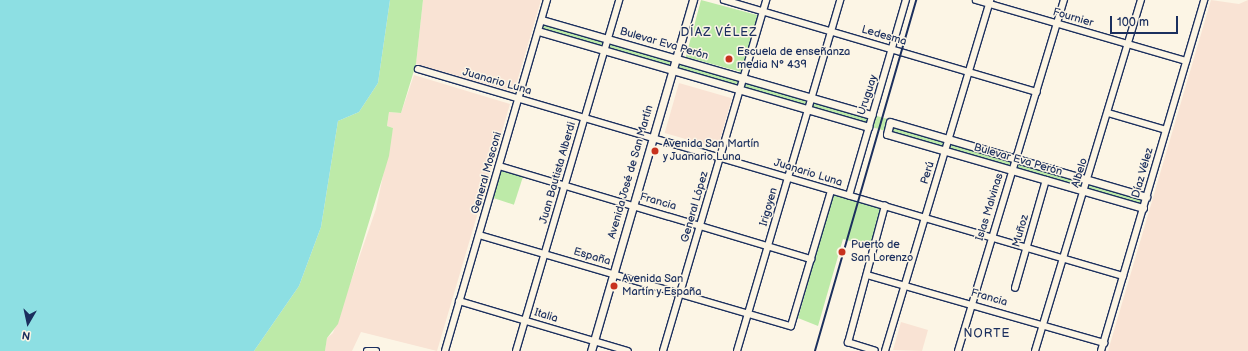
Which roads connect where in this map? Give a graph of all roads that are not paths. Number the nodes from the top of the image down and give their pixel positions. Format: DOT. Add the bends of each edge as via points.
graph roads {
  1 [pos="547,0"];
  2 [pos="619,0"];
  3 [pos="693,0"];
  4 [pos="724,0"];
  5 [pos="766,0"];
  6 [pos="840,0"];
  7 [pos="906,0"];
  8 [pos="976,0"];
  9 [pos="1064,0"];
  10 [pos="1141,0"];
  11 [pos="1204,0"];
  12 [pos="989,2"];
  13 [pos="763,11"];
  14 [pos="542,20"];
  15 [pos="1057,24"];
  16 [pos="538,31"];
  17 [pos="830,31"];
  18 [pos="608,39"];
  19 [pos="1128,44"];
  20 [pos="604,50"];
  21 [pos="893,50"];
  22 [pos="676,59"];
  23 [pos="1186,61"];
  24 [pos="418,69"];
  25 [pos="672,70"];
  26 [pos="968,72"];
  27 [pos="743,78"];
  28 [pos="740,90"];
  29 [pos="1037,92"];
  30 [pos="519,98"];
  31 [pos="812,98"];
  32 [pos="808,110"];
  33 [pos="1108,113"];
  34 [pos="872,115"];
  35 [pos="585,118"];
  36 [pos="868,127"];
  37 [pos="1166,130"];
  38 [pos="653,138"];
  39 [pos="948,139"];
  40 [pos="945,150"];
  41 [pos="720,158"];
  42 [pos="1015,159"];
  43 [pos="499,166"];
  44 [pos="1012,170"];
  45 [pos="788,178"];
  46 [pos="1046,180"];
  47 [pos="1088,180"];
  48 [pos="565,185"];
  49 [pos="831,191"];
  50 [pos="1085,191"];
  51 [pos="849,196"];
  52 [pos="1146,198"];
  53 [pos="633,206"];
  54 [pos="885,206"];
  55 [pos="1144,208"];
  56 [pos="925,218"];
  57 [pos="700,225"];
  58 [pos="479,235"];
  59 [pos="992,238"];
  60 [pos="768,245"];
  61 [pos="1027,248"];
  62 [pos="545,254"];
  63 [pos="1063,258"];
  64 [pos="811,259"];
  65 [pos="613,274"];
  66 [pos="867,275"];
  67 [pos="1123,276"];
  68 [pos="905,285"];
  69 [pos="1015,288"];
  70 [pos="680,294"];
  71 [pos="459,301"];
  72 [pos="971,303"];
  73 [pos="748,314"];
  74 [pos="525,321"];
  75 [pos="1043,325"];
  76 [pos="594,341"];
  77 [pos="1104,343"];
  78 [pos="445,351"];
  79 [pos="516,351"];
  80 [pos="591,351"];
  81 [pos="628,351"];
  82 [pos="663,351"];
  83 [pos="737,351"];
  84 [pos="875,351"];
  85 [pos="885,351"];
  86 [pos="958,351"];
  87 [pos="1036,351"];
  88 [pos="1102,351"];
  1 -- 14 [label="street, General Mosconi"];
  2 -- 18 [label="street, Juan Bautista Alberdi"];
  3 -- 22 [label="street, Avenida José de San Martín"];
  4 -- 13 [label="street, Ledesma"];
  5 -- 13 [label="street, General López"];
  6 -- 17 [label="street, Irigoyen"];
  7 -- 21 [label="street, Uruguay"];
  8 -- 12 [label="street, Fournier"];
  9 -- 15 [label="street, Islas Malvinas"];
  10 -- 19 [label="street, Albelo"];
  11 -- 23 [label="street, Díaz Vélez"];
  12 -- 15 [label="street, Fournier"];
  12 -- 26 [label="street, Perú"];
  13 -- 17 [label="street, Ledesma"];
  13 -- 27 [label="street, General López"];
  14 -- 16 [label="street, General Mosconi"];
  14 -- 18 [label="street, Bulevar Eva Perón"];
  15 -- 19 [label="street, Fournier"];
  15 -- 29 [label="street, Islas Malvinas"];
  16 -- 20 [label="street, Bulevar Eva Perón"];
  16 -- 30 [label="street, General Mosconi"];
  17 -- 21 [label="street, Ledesma"];
  17 -- 31 [label="street, Irigoyen"];
  18 -- 20 [label="street, Juan Bautista Alberdi"];
  18 -- 22 [label="street, Bulevar Eva Perón"];
  19 -- 23 [label="street, Fournier"];
  19 -- 33 [label="street, Albelo"];
  20 -- 25 [label="street, Bulevar Eva Perón"];
  20 -- 35 [label="street, Juan Bautista Alberdi"];
  21 -- 26 [label="street, Ledesma"];
  21 -- 34 [label="street, Uruguay"];
  22 -- 25 [label="street, Avenida José de San Martín"];
  22 -- 27 [label="street, Bulevar Eva Perón"];
  23 -- 37 [label="street, Díaz Vélez"];
  24 -- 30 [label="street, Juanario Luna"];
  25 -- 28 [label="street, Bulevar Eva Perón"];
  25 -- 38 [label="street, Avenida José de San Martín"];
  26 -- 29 [label="street, Ledesma"];
  26 -- 39 [label="street, Perú"];
  27 -- 28 [label="street, General López"];
  27 -- 31 [label="street, Bulevar Eva Perón"];
  28 -- 32 [label="street, Bulevar Eva Perón"];
  28 -- 41 [label="street, General López"];
  29 -- 42 [label="street, Islas Malvinas"];
  30 -- 35 [label="street, Juanario Luna"];
  30 -- 43 [label="street, General Mosconi"];
  31 -- 32 [label="street, Irigoyen"];
  31 -- 34 [label="street, Bulevar Eva Perón"];
  32 -- 36 [label="street, Bulevar Eva Perón"];
  32 -- 45 [label="street, Irigoyen"];
  33 -- 37 [label="street"];
  33 -- 47 [label="street, Albelo"];
  34 -- 36 [label="street, Uruguay"];
  35 -- 38 [label="street, Juanario Luna"];
  35 -- 48 [label="street, Juan Bautista Alberdi"];
  36 -- 51 [label="street, Uruguay"];
  37 -- 52 [label="street, Díaz Vélez"];
  38 -- 41 [label="street, Juanario Luna"];
  38 -- 53 [label="street, Avenida José de San Martín"];
  39 -- 40 [label="street, Perú"];
  39 -- 40 [label="street, Bulevar Eva Perón" via="890,122 886,134"];
  39 -- 42 [label="street, Bulevar Eva Perón"];
  40 -- 44 [label="street, Bulevar Eva Perón"];
  40 -- 56 [label="street, Perú"];
  41 -- 45 [label="street, Juanario Luna"];
  41 -- 57 [label="street, General López"];
  42 -- 44 [label="street, Islas Malvinas"];
  42 -- 47 [label="street, Bulevar Eva Perón"];
  43 -- 48 [label="street, Francia"];
  43 -- 58 [label="street, General Mosconi"];
  44 -- 46 [label="street, Bulevar Eva Perón"];
  44 -- 59 [label="street, Islas Malvinas"];
  45 -- 49 [label="street, Juanario Luna"];
  45 -- 60 [label="street, Irigoyen"];
  46 -- 50 [label="street, Bulevar Eva Perón"];
  46 -- 61 [label="street, Muñoz"];
  47 -- 50 [label="street, Albelo"];
  47 -- 52 [label="street, Bulevar Eva Perón"];
  48 -- 53 [label="street, Francia"];
  48 -- 62 [label="street, Juan Bautista Alberdi"];
  49 -- 51 [label="street, Juanario Luna"];
  49 -- 64 [label="street"];
  50 -- 55 [label="street, Bulevar Eva Perón"];
  50 -- 63 [label="street, Albelo"];
  51 -- 54 [label="street, Juanario Luna"];
  52 -- 55 [label="street, Díaz Vélez"];
  53 -- 57 [label="street, Francia"];
  53 -- 65 [label="street, Avenida José de San Martín"];
  54 -- 56 [label="street, Juanario Luna"];
  54 -- 66 [label="street"];
  55 -- 67 [label="street, Díaz Vélez"];
  56 -- 59 [label="street, Juanario Luna"];
  56 -- 68 [label="street, Perú"];
  57 -- 60 [label="street, Francia"];
  57 -- 70 [label="street, General López"];
  58 -- 62 [label="street, España"];
  58 -- 71 [label="street, General Mosconi"];
  59 -- 61 [label="street, Juanario Luna"];
  59 -- 72 [label="street, Islas Malvinas"];
  60 -- 64 [label="street, Francia"];
  60 -- 73 [label="street, Irigoyen"];
  61 -- 63 [label="street, Juanario Luna"];
  61 -- 69 [label="street, Muñoz"];
  62 -- 65 [label="street, España"];
  62 -- 74 [label="street, Juan Bautista Alberdi"];
  63 -- 67 [label="street, Juanario Luna"];
  63 -- 75 [label="street, Albelo"];
  64 -- 73 [label="street, España" via="791,326"];
  65 -- 70 [label="street, España"];
  65 -- 76 [label="street, Avenida José de San Martín"];
  66 -- 68 [label="street, Francia"];
  66 -- 84 [label="street" via="848,343"];
  67 -- 77 [label="street, Díaz Vélez"];
  68 -- 72 [label="street, Francia"];
  68 -- 85 [label="street, Perú"];
  70 -- 73 [label="street, España"];
  70 -- 82 [label="street, General López"];
  71 -- 74 [label="street, Italia"];
  71 -- 78 [label="street, General Mosconi"];
  72 -- 75 [label="street, Francia"];
  72 -- 86 [label="street, Islas Malvinas"];
  73 -- 83 [label="street, Irigoyen"];
  74 -- 76 [label="street, Italia"];
  74 -- 79 [label="street, Juan Bautista Alberdi"];
  75 -- 77 [label="street, Francia"];
  75 -- 87 [label="street, Albelo"];
  76 -- 80 [label="street, Avenida José de San Martín"];
  76 -- 81 [label="street, Italia"];
  77 -- 88 [label="street, Díaz Vélez"];
}
